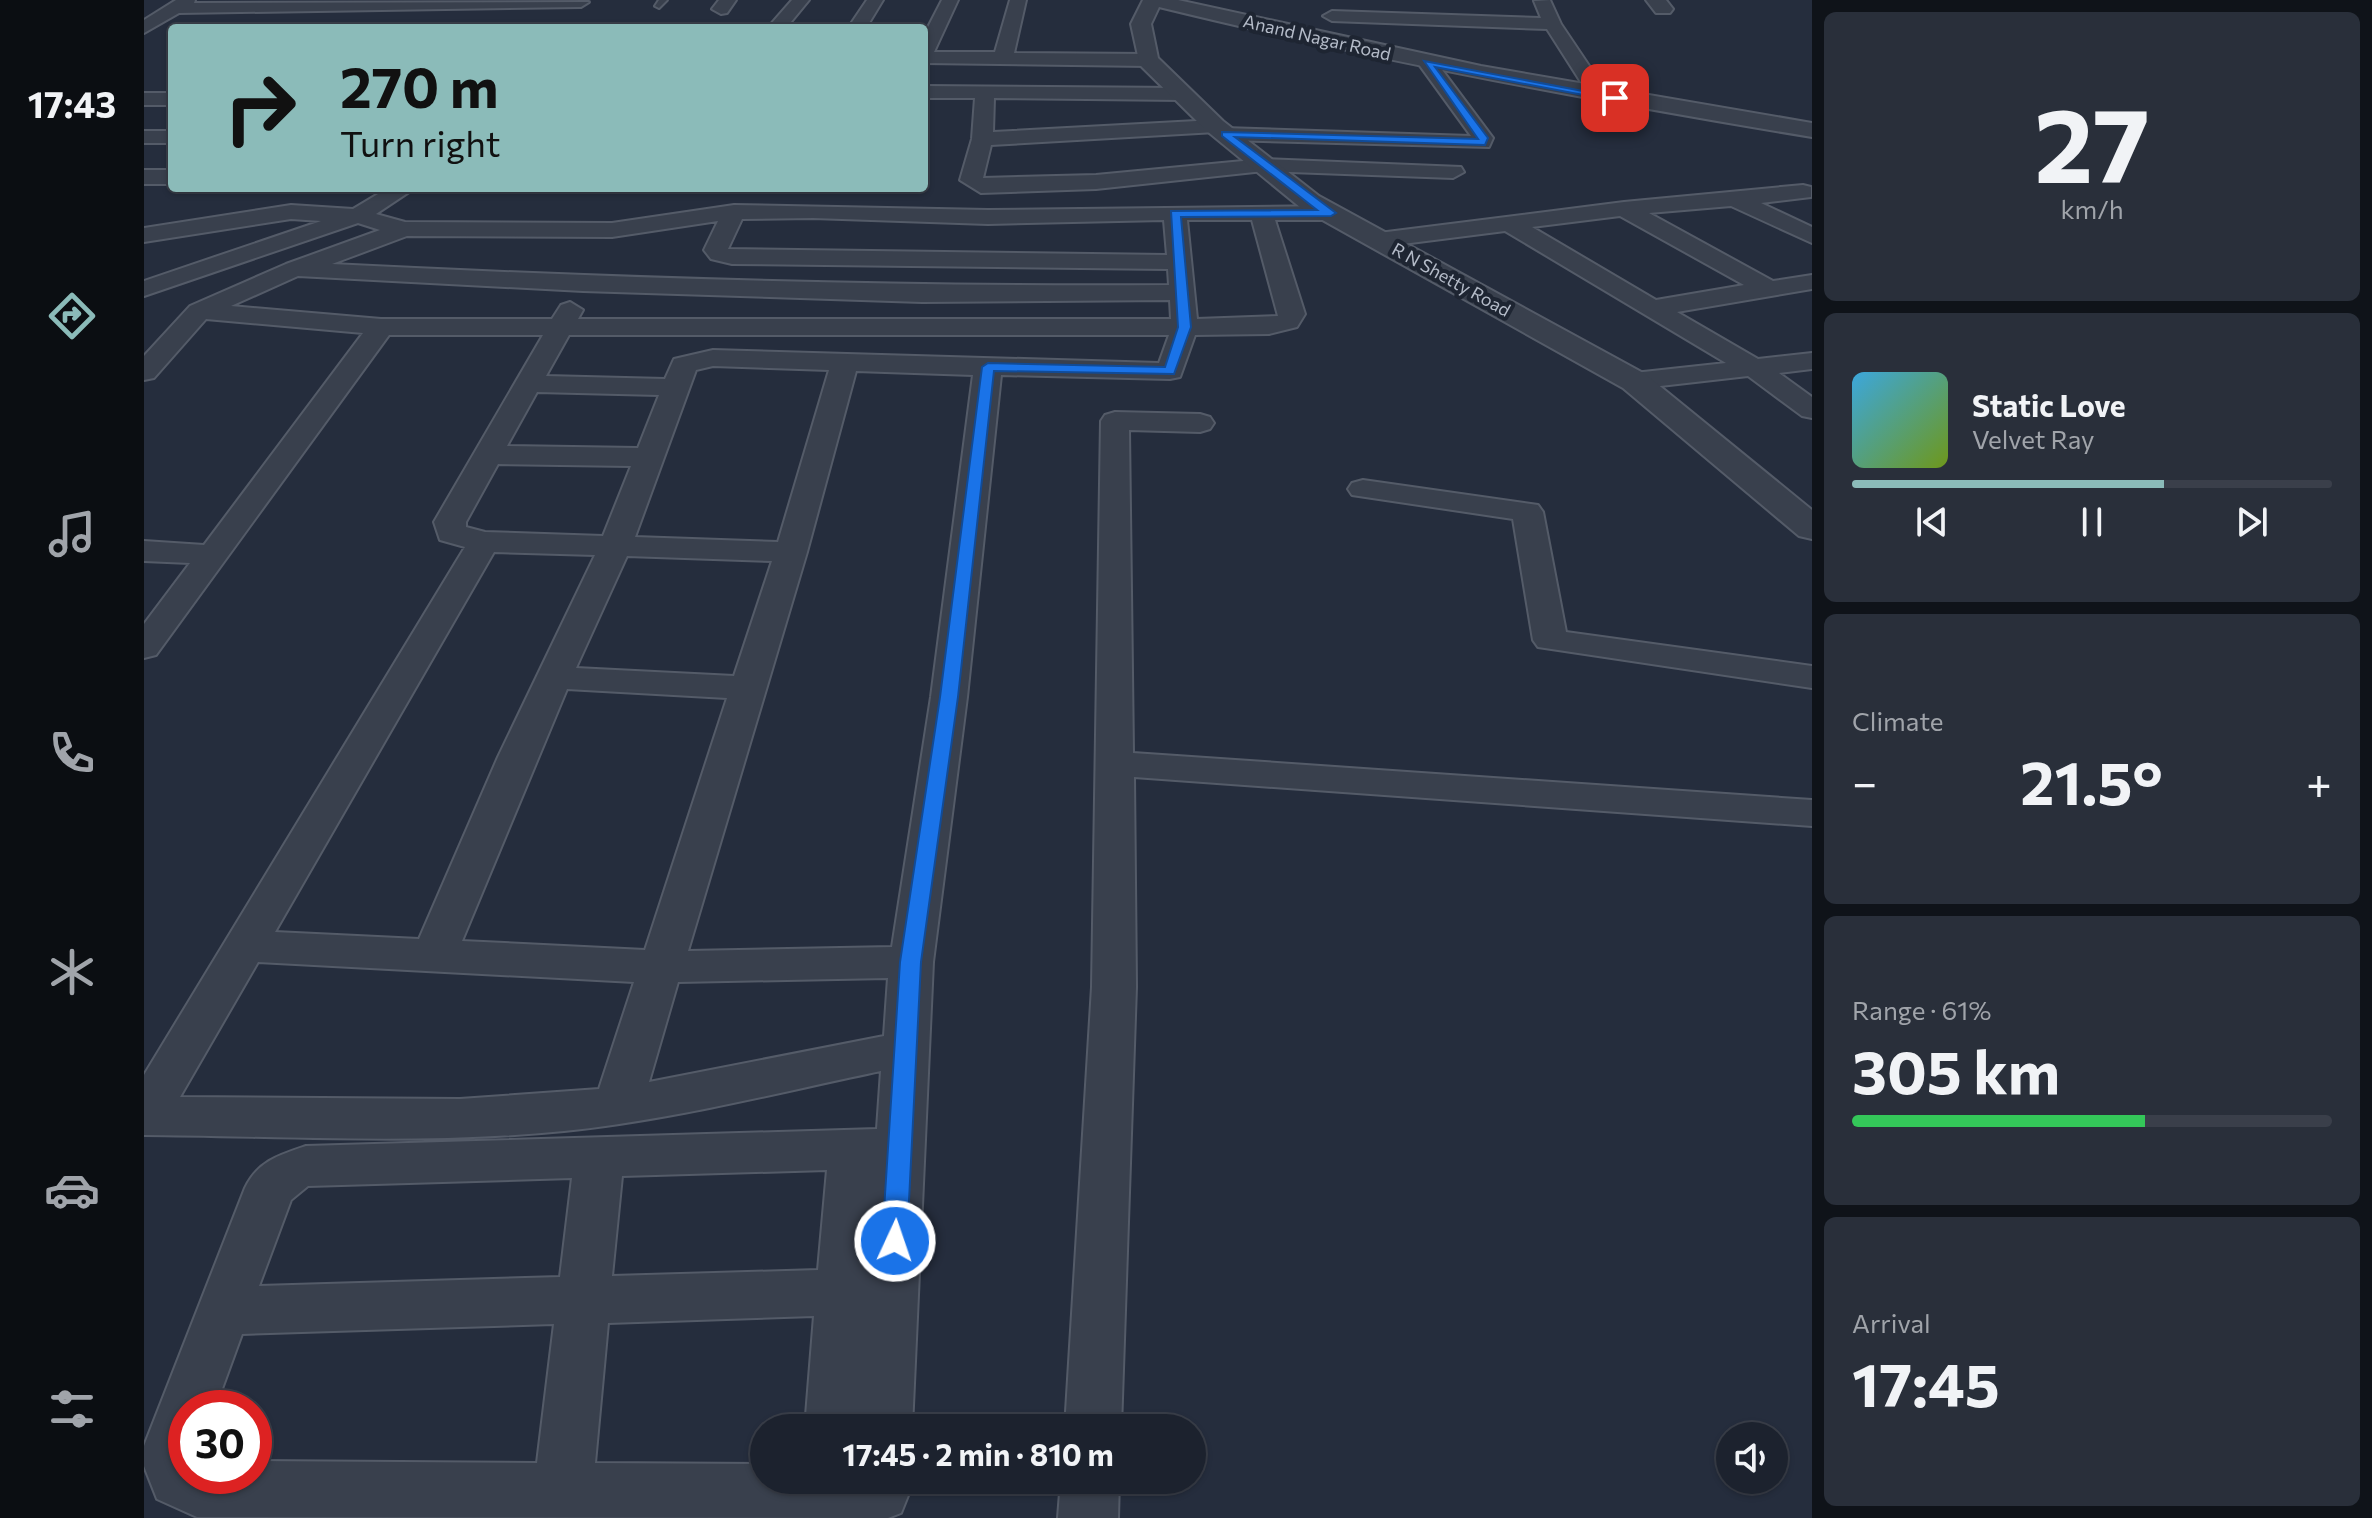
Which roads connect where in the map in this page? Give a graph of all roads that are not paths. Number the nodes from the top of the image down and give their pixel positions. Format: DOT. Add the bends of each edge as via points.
graph roads {
  1 [pos="801,0"];
  2 [pos="875,0"];
  3 [pos="950,0"];
  4 [pos="1018,0"];
  5 [pos="1153,0"];
  6 [pos="1542,0"];
  7 [pos="582,1"];
  8 [pos="484,2"];
  9 [pos="180,4"];
  10 [pos="1191,5"];
  11 [pos="1329,8"];
  12 [pos="566,19"];
  13 [pos="293,24"];
  14 [pos="780,24"];
  15 [pos="860,24"];
  16 [pos="1552,24"];
  17 [pos="168,28"];
  18 [pos="146,29"];
  19 [pos="168,34"];
  20 [pos="1348,46"];
  21 [pos="928,47"];
  22 [pos="928,55"];
  23 [pos="1003,58"];
  24 [pos="1148,60"];
  25 [pos="1427,63"];
  26 [pos="928,92"];
  27 [pos="985,93"];
  28 [pos="1182,94"];
  29 [pos="1598,94"];
  30 [pos="144,99"];
  31 [pos="168,99"];
  32 [pos="144,117"];
  33 [pos="168,119"];
  34 [pos="1220,130"];
  35 [pos="1812,130"];
  36 [pos="982,139"];
  37 [pos="1264,165"];
  38 [pos="1453,172"];
  39 [pos="159,177"];
  40 [pos="308,192"];
  41 [pos="399,192"];
  42 [pos="1803,192"];
  43 [pos="144,199"];
  44 [pos="1735,199"];
  45 [pos="1624,209"];
  46 [pos="291,212"];
  47 [pos="734,212"];
  48 [pos="1175,213"];
  49 [pos="1261,213"];
  50 [pos="1331,213"];
  51 [pos="363,218"];
  52 [pos="1508,223"];
  53 [pos="399,228"];
  54 [pos="612,230"];
  55 [pos="144,235"];
  56 [pos="1812,236"];
  57 [pos="1379,240"];
  58 [pos="1178,262"];
  59 [pos="295,269"];
  60 [pos="1812,282"];
  61 [pos="583,284"];
  62 [pos="144,289"];
  63 [pos="1769,289"];
  64 [pos="1652,308"];
  65 [pos="1183,310"];
  66 [pos="199,311"];
  67 [pos="381,327"];
  68 [pos="560,329"];
  69 [pos="845,361"];
  70 [pos="1812,361"];
  71 [pos="988,367"];
  72 [pos="1756,369"];
  73 [pos="144,372"];
  74 [pos="1634,381"];
  75 [pos="530,384"];
  76 [pos="675,387"];
  77 [pos="1812,410"];
  78 [pos="1200,423"];
  79 [pos="488,455"];
  80 [pos="647,457"];
  81 [pos="1363,489"];
  82 [pos="1812,528"];
  83 [pos="484,542"];
  84 [pos="615,547"];
  85 [pos="144,551"];
  86 [pos="791,552"];
  87 [pos="213,555"];
  88 [pos="144,648"];
  89 [pos="1812,677"];
  90 [pos="553,678"];
  91 [pos="748,688"];
  92 [pos="1114,764"];
  93 [pos="1812,813"];
  94 [pos="245,946"];
  95 [pos="433,958"];
  96 [pos="911,962"];
  97 [pos="659,967"];
  98 [pos="905,1049"];
  99 [pos="618,1105"];
  100 [pos="144,1116"];
  101 [pos="877,1148"];
  102 [pos="599,1157"];
  103 [pos="843,1292"];
  104 [pos="584,1300"];
  105 [pos="223,1311"];
  106 [pos="193,1390"];
  107 [pos="834,1414"];
  108 [pos="884,1414"];
  109 [pos="1094,1414"];
  110 [pos="272,1489"];
  111 [pos="563,1491"];
  112 [pos="750,1492"];
  113 [pos="1089,1494"];
  114 [pos="1088,1518"];
  1 -- 14 [label="street"];
  2 -- 15 [label="street"];
  3 -- 21 [label="street"];
  4 -- 23 [label="street"];
  5 -- 10 [label="street, Anand Nagar Road"];
  5 -- 24 [label="street" via="1141,24"];
  6 -- 16 [label="street"];
  7 -- 8 [label="street"];
  7 -- 12 [label="street"];
  8 -- 9 [label="street"];
  8 -- 13 [label="street" via="469,18"];
  9 -- 18 [label="street"];
  10 -- 20 [label="street, Anand Nagar Road"];
  11 -- 16 [label="street"];
  11 -- 20 [label="street"];
  16 -- 29 [label="street"];
  17 -- 18 [label="street"];
  18 -- 19 [label="street"];
  20 -- 25 [label="street, Anand Nagar Road"];
  22 -- 23 [label="street"];
  23 -- 24 [label="street"];
  24 -- 28 [label="street, R N Shetty Road"];
  25 -- 29 [label="street, Anand Nagar Road"];
  25 -- 34 [label="street" via="1482,143"];
  26 -- 27 [label="street"];
  27 -- 28 [label="street"];
  27 -- 36 [label="street"];
  28 -- 34 [label="street, R N Shetty Road"];
  29 -- 35 [label="street, Anand Nagar Road"];
  30 -- 31 [label="street"];
  32 -- 33 [label="street"];
  34 -- 36 [label="street"];
  34 -- 37 [label="street, R N Shetty Road"];
  36 -- 37 [label="street" via="971,180 981,186 1096,182"];
  37 -- 38 [label="street"];
  37 -- 50 [label="street, R N Shetty Road"];
  39 -- 43 [label="street"];
  40 -- 46 [label="street"];
  41 -- 51 [label="street"];
  42 -- 44 [label="street"];
  44 -- 45 [label="street"];
  44 -- 56 [label="street"];
  45 -- 52 [label="street"];
  45 -- 63 [label="street"];
  46 -- 51 [label="street"];
  46 -- 55 [label="street"];
  47 -- 48 [label="street" via="988,217"];
  47 -- 54 [label="street"];
  47 -- 58 [label="street" via="716,250 732,257"];
  48 -- 49 [label="street"];
  48 -- 58 [label="street"];
  49 -- 50 [label="street"];
  49 -- 65 [label="street" via="1292,318 1269,326"];
  50 -- 57 [label="street, R N Shetty Road"];
  51 -- 53 [label="street"];
  51 -- 62 [label="street"];
  52 -- 57 [label="street"];
  52 -- 64 [label="street"];
  53 -- 54 [label="street"];
  53 -- 59 [label="street"];
  54 -- 61 [label="street"];
  57 -- 74 [label="street, R N Shetty Road"];
  58 -- 65 [label="street"];
  59 -- 61 [label="street"];
  59 -- 66 [label="street"];
  60 -- 63 [label="street"];
  61 -- 65 [label="street" via="922,294"];
  61 -- 68 [label="street"];
  63 -- 64 [label="street"];
  64 -- 72 [label="street"];
  65 -- 68 [label="street"];
  65 -- 71 [label="street" via="1170,371"];
  66 -- 67 [label="street"];
  66 -- 73 [label="street"];
  67 -- 68 [label="street"];
  67 -- 87 [label="street"];
  68 -- 75 [label="street"];
  69 -- 71 [label="street"];
  69 -- 76 [label="street" via="695,360 684,365"];
  69 -- 86 [label="street"];
  70 -- 72 [label="street"];
  71 -- 96 [label="street"];
  72 -- 74 [label="street"];
  72 -- 77 [label="street"];
  74 -- 82 [label="street, R N Shetty Road"];
  75 -- 76 [label="street"];
  75 -- 79 [label="street"];
  76 -- 80 [label="street"];
  78 -- 92 [label="street" via="1115,421"];
  79 -- 80 [label="street"];
  79 -- 83 [label="street" via="450,522 451,533"];
  80 -- 84 [label="street"];
  81 -- 89 [label="street" via="1527,512 1550,640"];
  83 -- 84 [label="street"];
  83 -- 94 [label="street"];
  84 -- 86 [label="street"];
  84 -- 90 [label="street"];
  85 -- 87 [label="street"];
  86 -- 91 [label="street"];
  87 -- 88 [label="street"];
  90 -- 91 [label="street"];
  90 -- 95 [label="street"];
  91 -- 97 [label="street"];
  92 -- 93 [label="street"];
  92 -- 109 [label="street" via="1114,987"];
  94 -- 95 [label="street"];
  94 -- 100 [label="street"];
  95 -- 97 [label="street"];
  96 -- 97 [label="street"];
  96 -- 98 [label="street"];
  97 -- 99 [label="street"];
  98 -- 99 [label="street"];
  98 -- 101 [label="street"];
  99 -- 100 [label="street" via="416,1117"];
  101 -- 102 [label="street"];
  101 -- 103 [label="street"];
  101 -- 108 [label="street"];
  102 -- 104 [label="street"];
  102 -- 105 [label="street" via="306,1166 285,1174 270,1188"];
  103 -- 104 [label="street"];
  103 -- 107 [label="street"];
  104 -- 105 [label="street"];
  104 -- 111 [label="street"];
  105 -- 106 [label="street"];
  110 -- 111 [label="street"];
  111 -- 112 [label="street"];
  113 -- 114 [label="street"];
}
